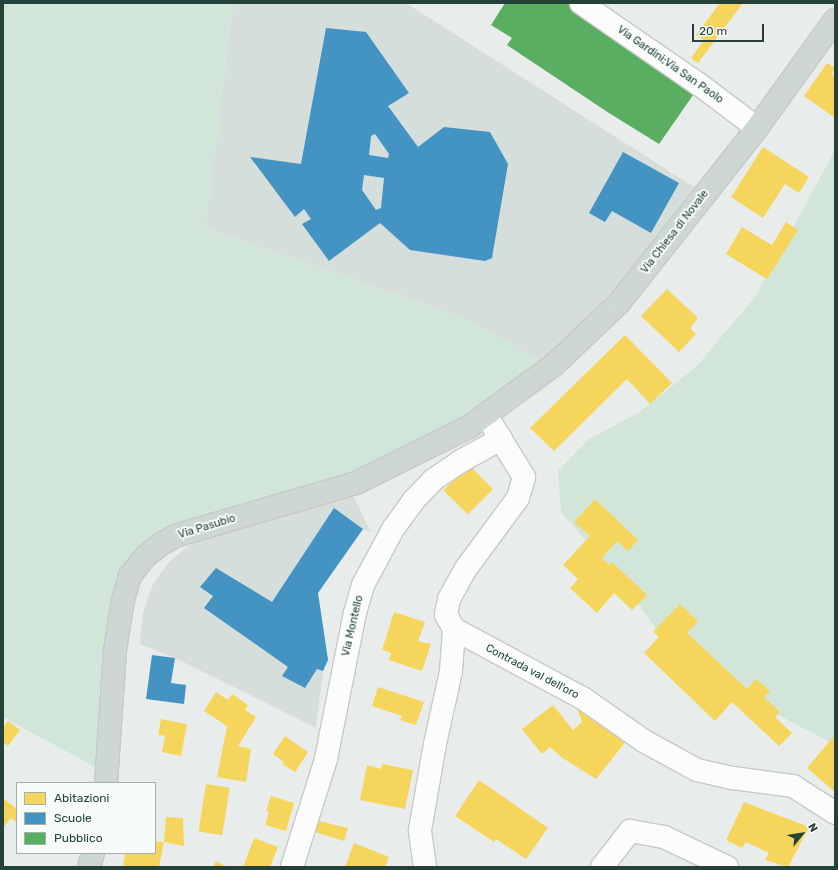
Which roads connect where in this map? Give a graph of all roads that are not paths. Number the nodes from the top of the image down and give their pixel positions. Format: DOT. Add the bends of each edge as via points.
graph roads {
  1 [pos="581,3"];
  2 [pos="835,20"];
  3 [pos="757,128"];
  4 [pos="486,415"];
  5 [pos="501,439"];
  6 [pos="454,629"];
  7 [pos="106,782"];
  8 [pos="835,813"];
  9 [pos="93,854"];
  10 [pos="89,867"];
  11 [pos="292,867"];
  12 [pos="425,867"];
  13 [pos="602,867"];
  14 [pos="726,867"];
  1 -- 3 [label="street, Via Gardini;Via San Paolo" via="700,85"];
  2 -- 3 [label="main road, Via Chiesa di Novale"];
  3 -- 4 [label="main road, Via Chiesa di Novale" via="619,303 555,364"];
  4 -- 5 [label="street"];
  4 -- 7 [label="main road, Via Pasubio" via="469,427 356,483 178,535 145,557 130,576 123,600 115,650"];
  5 -- 6 [label="street" via="524,477 518,498 465,570 449,599 446,615"];
  5 -- 11 [label="street, Via Montello" via="433,480 413,501 393,529 363,584 326,759"];
  6 -- 8 [label="street, Contrada val dell'oro" via="584,699 644,740 697,770 792,786"];
  6 -- 12 [label="street" via="451,670 420,830"];
  9 -- 10 [label="main road"];
  13 -- 14 [label="street" via="630,831 664,836"];
}
